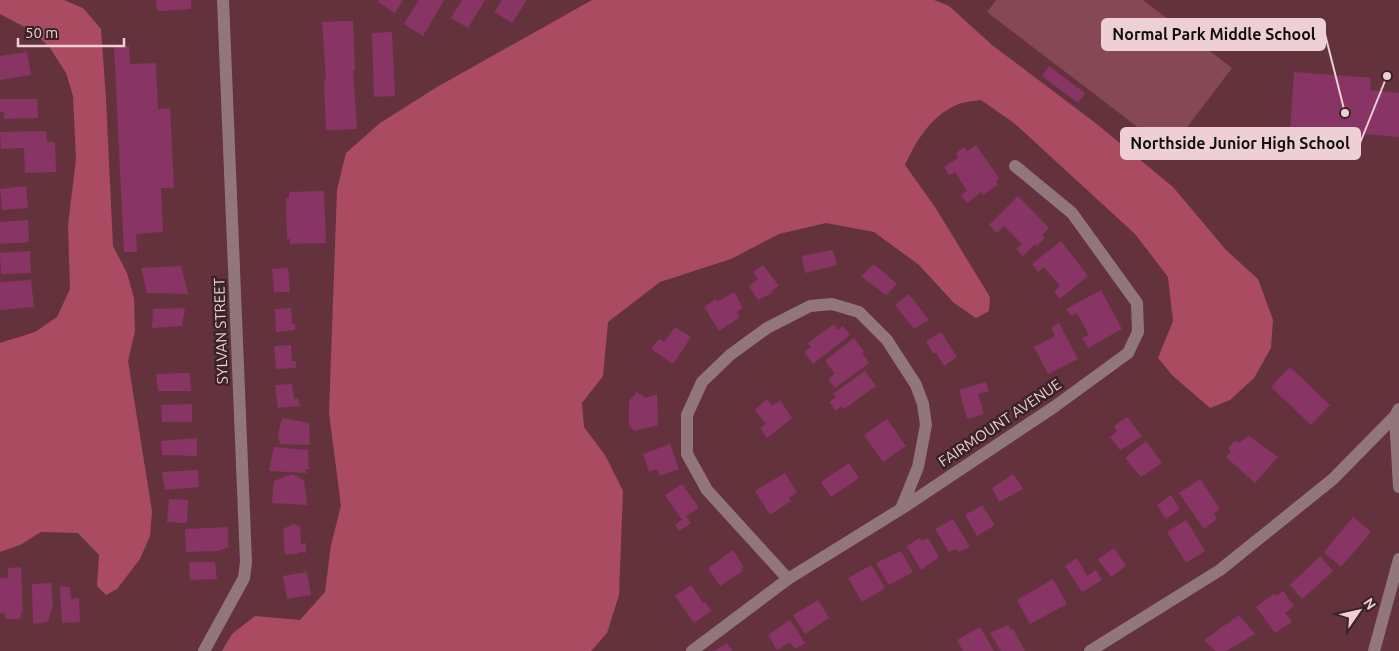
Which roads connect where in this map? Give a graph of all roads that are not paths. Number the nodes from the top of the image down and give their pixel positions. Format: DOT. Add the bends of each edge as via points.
graph roads {
  1 [pos="223,0"];
  2 [pos="1015,166"];
  3 [pos="1398,416"];
  4 [pos="1399,487"];
  5 [pos="901,509"];
  6 [pos="1399,559"];
  7 [pos="788,579"];
  8 [pos="204,651"];
  9 [pos="692,651"];
  10 [pos="1090,651"];
  11 [pos="1374,651"];
  1 -- 8 [label="street, SYLVAN STREET" via="246,562 244,578"];
  2 -- 5 [label="street, FAIRMOUNT AVENUE" via="1072,213 1137,303 1138,332 1128,353 1054,407"];
  3 -- 4 [label="street"];
  3 -- 10 [label="street" via="1333,479 1220,570"];
  5 -- 7 [label="street, FAIRMOUNT AVENUE"];
  5 -- 7 [label="street" via="918,466 926,425 916,385 887,340 859,312 832,304 810,306 767,328 730,355 702,382 687,415 687,454 707,490"];
  6 -- 11 [label="street"];
  7 -- 9 [label="street, FAIRMOUNT AVENUE"];
}
